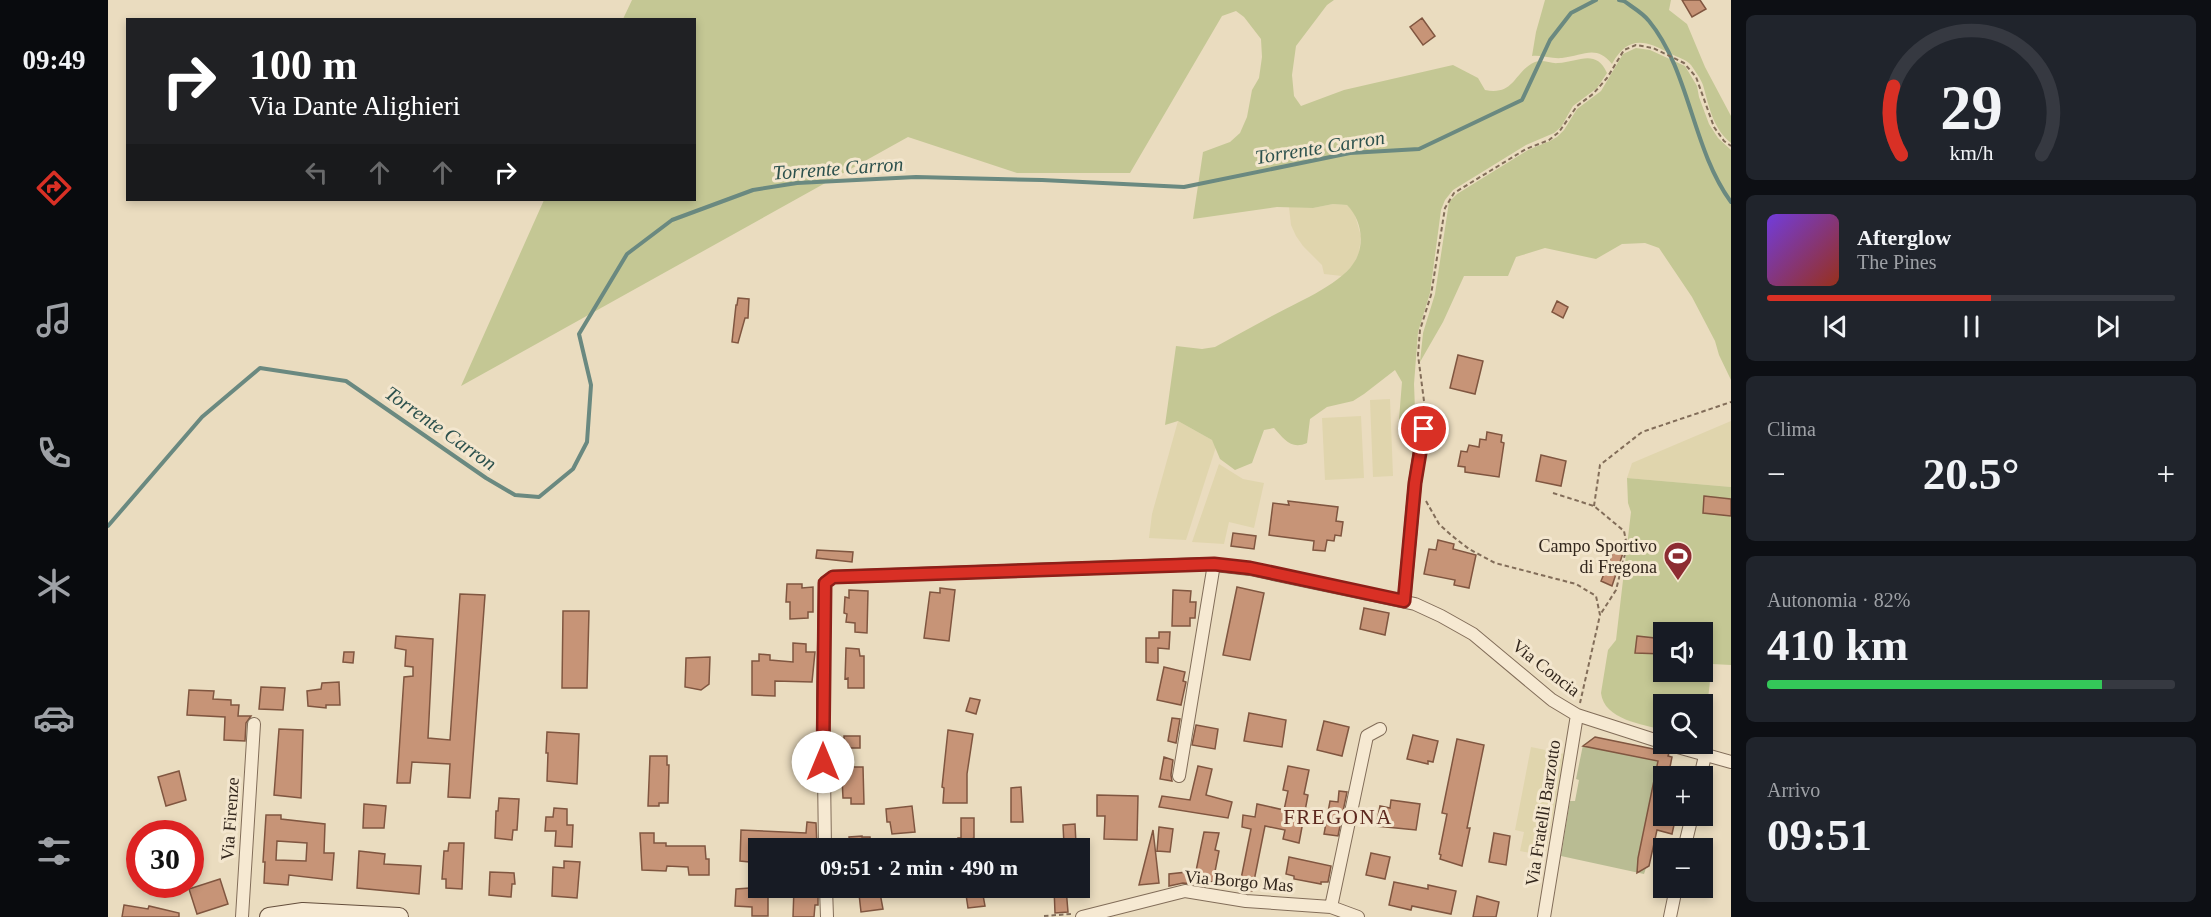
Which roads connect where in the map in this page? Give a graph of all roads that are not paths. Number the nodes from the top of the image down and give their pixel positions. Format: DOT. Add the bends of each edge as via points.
graph roads {
  1 [pos="1426,413"];
  2 [pos="1214,564"];
  3 [pos="1409,603"];
  4 [pos="1577,715"];
  5 [pos="254,724"];
  6 [pos="1380,729"];
  7 [pos="1653,739"];
  8 [pos="1699,754"];
  9 [pos="1705,756"];
  10 [pos="1731,762"];
  11 [pos="1703,766"];
  12 [pos="1179,776"];
  13 [pos="825,838"];
  14 [pos="826,898"];
  15 [pos="1674,898"];
  16 [pos="1331,907"];
  17 [pos="242,917"];
  18 [pos="269,917"];
  19 [pos="399,917"];
  20 [pos="827,917"];
  21 [pos="1082,917"];
  22 [pos="1358,917"];
  23 [pos="1544,917"];
  24 [pos="1670,917"];
  1 -- 3 [label="street" via="1415,483"];
  2 -- 3 [label="street, Via Concia" via="1250,568"];
  2 -- 12 [label="street"];
  2 -- 13 [label="street, Via Concia" via="833,577 825,583"];
  3 -- 4 [label="street, Via Concia" via="1473,634 1552,700"];
  4 -- 7 [label="street, Via Concia"];
  4 -- 23 [label="street, Via Fratelli Barzotto"];
  5 -- 17 [label="street, Via Firenze"];
  6 -- 16 [label="street" via="1366,736"];
  8 -- 9 [label="street, Via Concia"];
  9 -- 10 [label="street, Via Concia"];
  9 -- 11 [label="street"];
  14 -- 20 [label="street"];
  15 -- 24 [label="street"];
  16 -- 21 [label="street, Via Borgo Mas" via="1257,902 1185,891"];
  16 -- 22 [label="street, Via Borgo Mas"];
  18 -- 19 [label="main road" via="303,912"];
}
